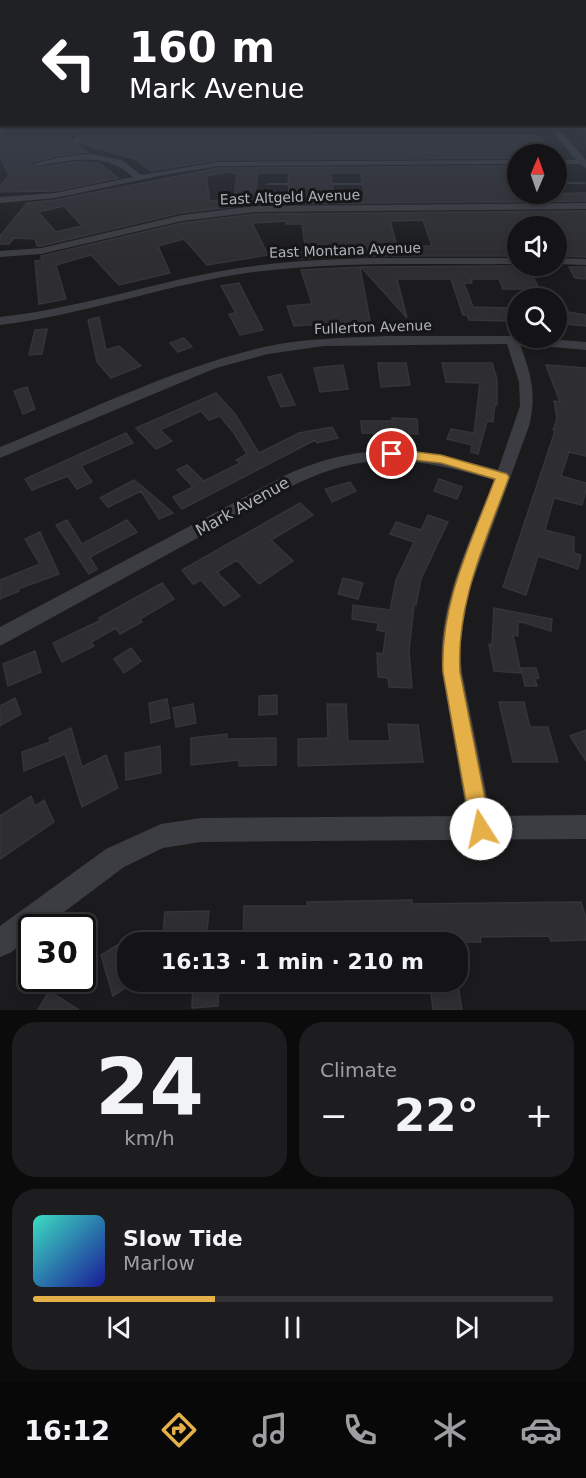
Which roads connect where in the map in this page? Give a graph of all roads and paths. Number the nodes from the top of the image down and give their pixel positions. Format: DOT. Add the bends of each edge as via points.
graph roads {
  1 [pos="61,160"];
  2 [pos="113,160"];
  3 [pos="507,162"];
  4 [pos="567,162"];
  5 [pos="585,163"];
  6 [pos="38,164"];
  7 [pos="138,177"];
  8 [pos="5,200"];
  9 [pos="586,207"];
  10 [pos="0,212"];
  11 [pos="0,254"];
  12 [pos="507,261"];
  13 [pos="567,261"];
  14 [pos="586,262"];
  15 [pos="0,321"];
  16 [pos="507,340"];
  17 [pos="567,344"];
  18 [pos="586,346"];
  19 [pos="515,348"];
  20 [pos="0,453"];
  21 [pos="503,477"];
  22 [pos="0,638"];
  23 [pos="586,827"];
  24 [pos="481,829"];
  25 [pos="0,943"];
  1 -- 6 [label="street"];
  2 -- 7 [label="street"];
  3 -- 7 [label="street" via="237,163"];
  4 -- 5 [label="street"];
  7 -- 8 [label="street" via="32,200"];
  8 -- 10 [label="street"];
  9 -- 11 [label="street, East Altgeld Avenue" via="255,209 156,223 41,251"];
  12 -- 15 [label="street, East Montana Avenue" via="279,266 195,279 78,309"];
  13 -- 14 [label="street"];
  16 -- 20 [label="street, Fullerton Avenue" via="347,340 258,352 191,372"];
  17 -- 18 [label="street, Fullerton Avenue"];
  19 -- 21 [label="street" via="526,382 527,406"];
  21 -- 22 [label="street, Mark Avenue" via="441,459 405,454 371,454 326,463"];
  21 -- 24 [label="street" via="458,597 450,648"];
  23 -- 24 [label="street"];
  24 -- 25 [label="street" via="201,830 161,836 115,858"];
}
